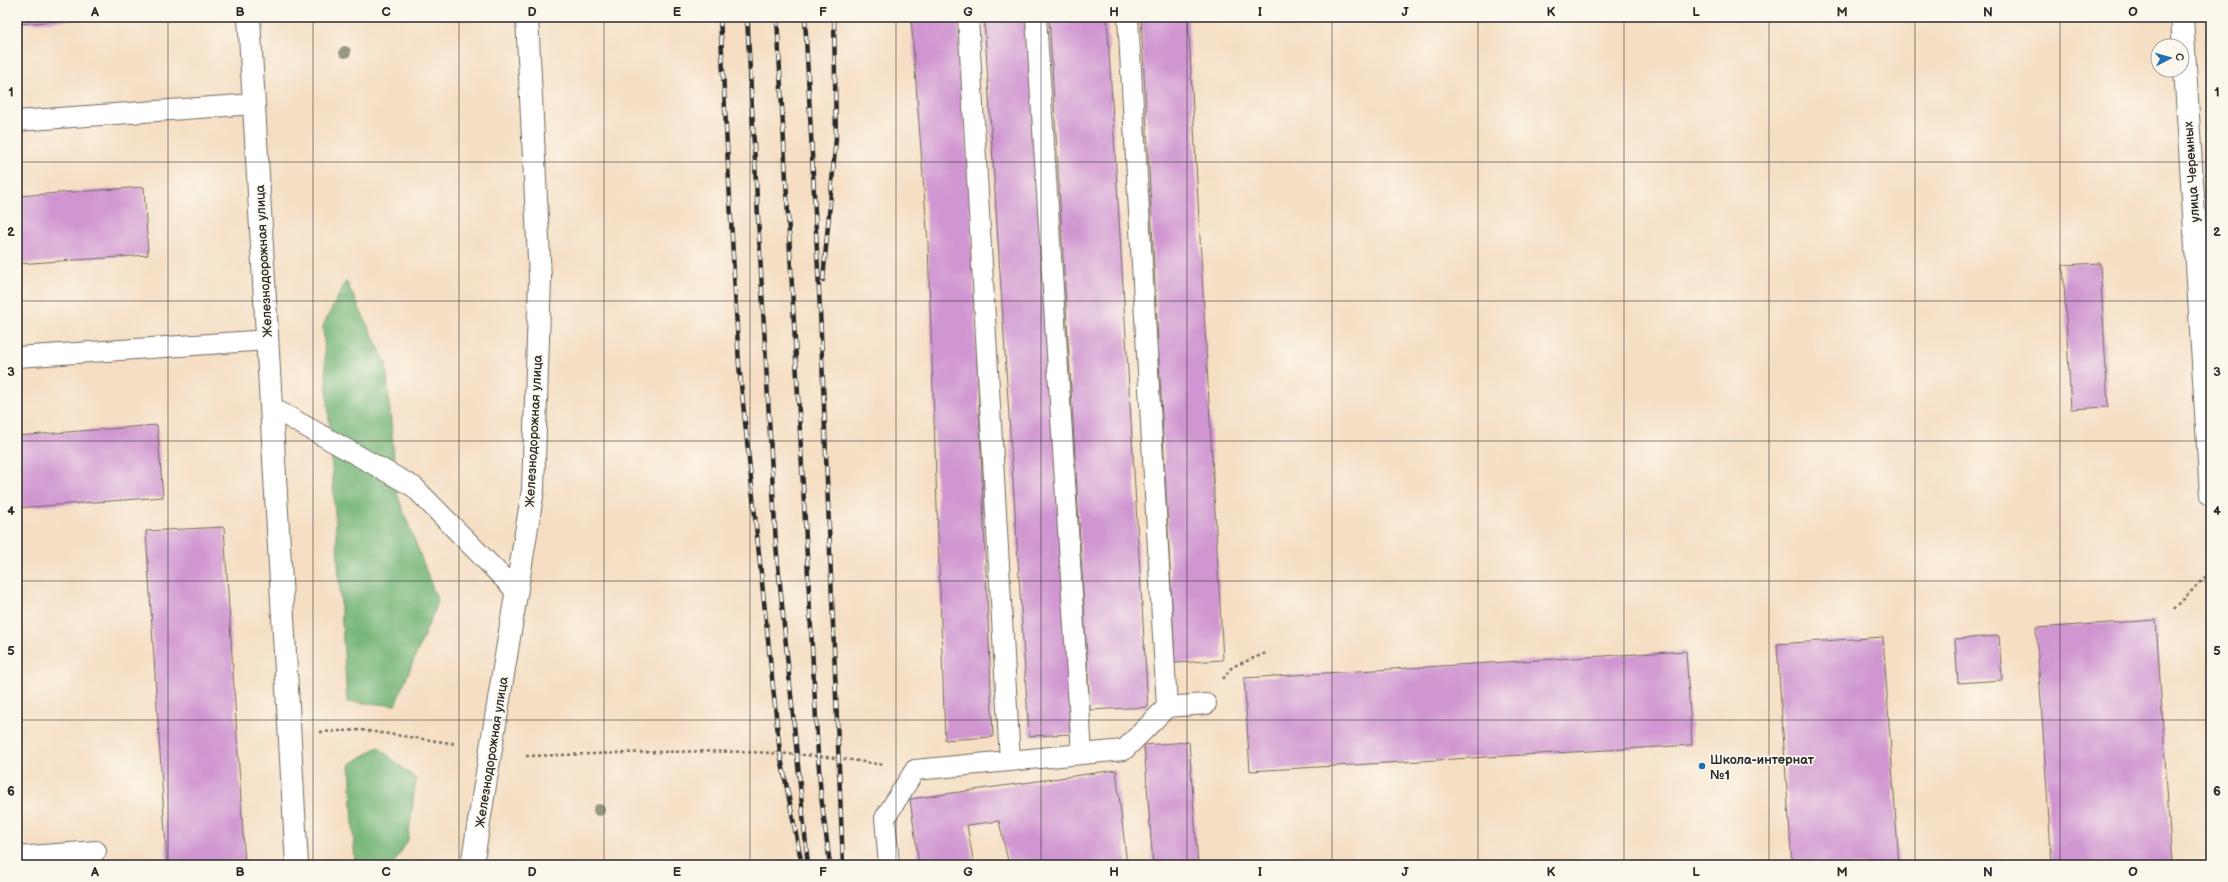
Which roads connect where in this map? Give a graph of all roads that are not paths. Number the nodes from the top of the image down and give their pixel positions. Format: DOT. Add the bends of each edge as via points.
graph roads {
  1 [pos="248,17"];
  2 [pos="527,17"];
  3 [pos="968,17"];
  4 [pos="1036,17"];
  5 [pos="1128,17"];
  6 [pos="2182,17"];
  7 [pos="254,104"];
  8 [pos="17,121"];
  9 [pos="268,340"];
  10 [pos="17,356"];
  11 [pos="271,407"];
  12 [pos="2211,495"];
  13 [pos="517,592"];
  14 [pos="1206,704"];
  15 [pos="1167,707"];
  16 [pos="1082,754"];
  17 [pos="1010,761"];
  18 [pos="96,851"];
  19 [pos="17,857"];
  20 [pos="297,865"];
  21 [pos="472,865"];
  22 [pos="889,865"];
  1 -- 7 [label="street, Железнодорожная улица"];
  2 -- 13 [label="street, Железнодорожная улица" via="540,279 533,490"];
  3 -- 17 [label="lane"];
  4 -- 16 [label="lane"];
  5 -- 15 [label="lane"];
  6 -- 12 [label="street, улица Черемных"];
  7 -- 8 [label="lane"];
  7 -- 9 [label="street, Железнодорожная улица"];
  9 -- 10 [label="lane"];
  9 -- 11 [label="street, Железнодорожная улица"];
  11 -- 13 [label="lane" via="414,486"];
  11 -- 20 [label="street, Железнодорожная улица"];
  13 -- 21 [label="street, Железнодорожная улица"];
  14 -- 15 [label="lane"];
  15 -- 16 [label="lane" via="1124,750"];
  16 -- 17 [label="lane"];
  17 -- 22 [label="lane" via="915,770 884,818"];
  18 -- 19 [label="lane"];
}
